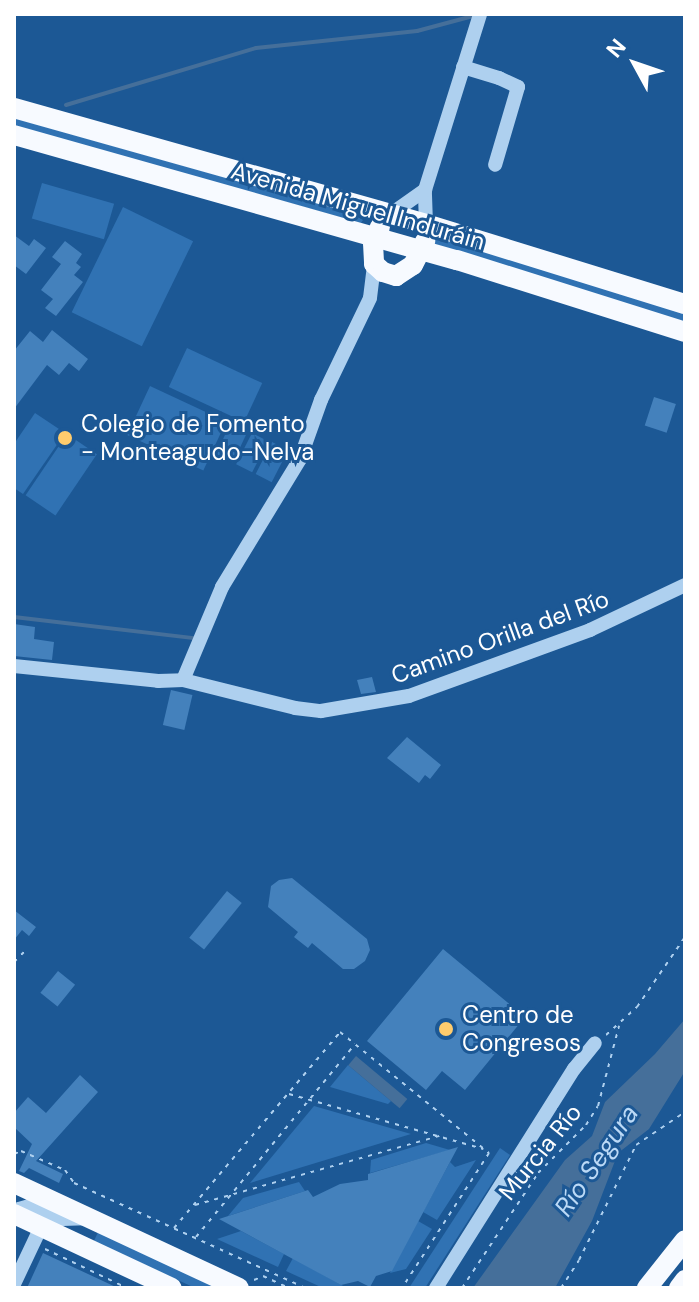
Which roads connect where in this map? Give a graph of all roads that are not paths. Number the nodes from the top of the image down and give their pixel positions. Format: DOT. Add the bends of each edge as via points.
graph roads {
  1 [pos="480,14"];
  2 [pos="463,67"];
  3 [pos="14,108"];
  4 [pos="14,135"];
  5 [pos="495,165"];
  6 [pos="425,190"];
  7 [pos="391,214"];
  8 [pos="426,224"];
  9 [pos="375,237"];
  10 [pos="422,250"];
  11 [pos="374,264"];
  12 [pos="396,276"];
  13 [pos="370,298"];
  14 [pos="685,304"];
  15 [pos="685,332"];
  16 [pos="685,585"];
  17 [pos="14,666"];
  18 [pos="183,680"];
  19 [pos="595,1043"];
  20 [pos="14,1184"];
  21 [pos="88,1218"];
  22 [pos="26,1220"];
  23 [pos="685,1240"];
  24 [pos="685,1280"];
  25 [pos="14,1284"];
  26 [pos="172,1288"];
  27 [pos="239,1288"];
  28 [pos="436,1288"];
  29 [pos="647,1288"];
  30 [pos="679,1288"];
  1 -- 2 [label="street"];
  2 -- 5 [label="street" via="518,87"];
  2 -- 6 [label="street"];
  3 -- 7 [label="main road, Avenida Miguel Induráin"];
  4 -- 9 [label="main road, Avenida Miguel Induráin"];
  6 -- 7 [label="street"];
  6 -- 8 [label="street"];
  7 -- 8 [label="main road, Avenida Miguel Induráin"];
  7 -- 9 [label="main road"];
  8 -- 10 [label="main road"];
  8 -- 14 [label="main road, Avenida Miguel Induráin"];
  9 -- 10 [label="main road, Avenida Miguel Induráin"];
  9 -- 11 [label="main road"];
  10 -- 12 [label="main road" via="413,265"];
  10 -- 15 [label="main road, Avenida Miguel Induráin"];
  11 -- 12 [label="main road"];
  11 -- 13 [label="street"];
  12 -- 13 [label="street"];
  13 -- 18 [label="street" via="321,400 300,459 222,587"];
  16 -- 18 [label="street, Camino Orilla del Río" via="563,640 380,702 309,711"];
  17 -- 18 [label="street, Camino Orilla del Río"];
  19 -- 28 [label="street"];
  20 -- 21 [label="main road"];
  20 -- 22 [label="street"];
  21 -- 22 [label="street"];
  21 -- 27 [label="main road"];
  22 -- 25 [label="street"];
  22 -- 26 [label="main road"];
  23 -- 29 [label="main road"];
  24 -- 30 [label="main road"];
}
